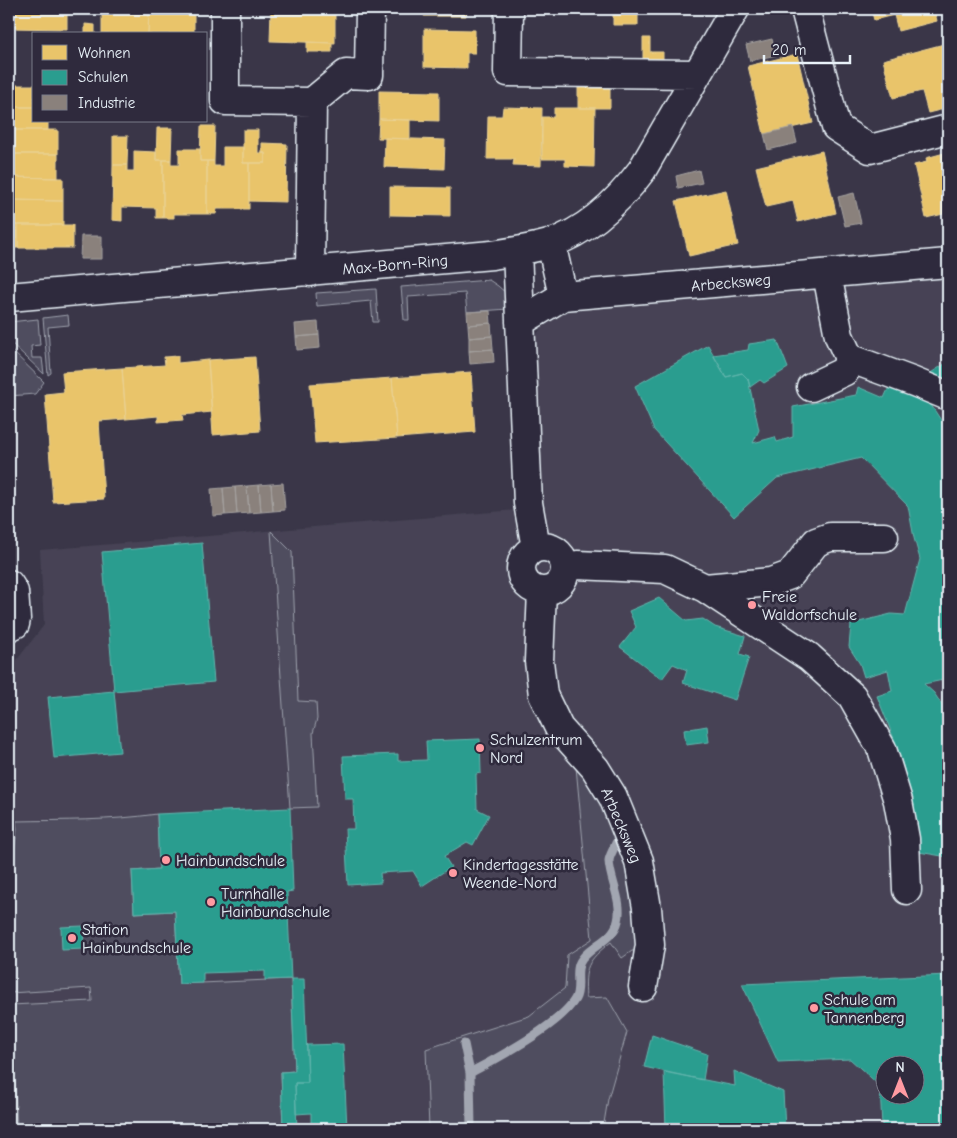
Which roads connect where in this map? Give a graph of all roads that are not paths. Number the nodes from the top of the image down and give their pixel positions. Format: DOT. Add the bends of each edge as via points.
graph roads {
  1 [pos="225,9"];
  2 [pos="370,9"];
  3 [pos="510,9"];
  4 [pos="735,9"];
  5 [pos="806,9"];
  6 [pos="697,74"];
  7 [pos="312,102"];
  8 [pos="215,105"];
  9 [pos="948,129"];
  10 [pos="551,243"];
  11 [pos="517,251"];
  12 [pos="948,262"];
  13 [pos="310,272"];
  14 [pos="827,274"];
  15 [pos="563,296"];
  16 [pos="9,297"];
  17 [pos="520,322"];
  18 [pos="849,358"];
  19 [pos="811,387"];
  20 [pos="948,396"];
  21 [pos="884,537"];
  22 [pos="536,548"];
  23 [pos="565,568"];
  24 [pos="9,584"];
  25 [pos="705,588"];
  26 [pos="542,591"];
  27 [pos="9,627"];
  28 [pos="907,890"];
  29 [pos="643,987"];
  1 -- 8 [label="street"];
  2 -- 7 [label="street" via="369,75 346,74"];
  3 -- 6 [label="street" via="508,72"];
  4 -- 6 [label="street, Max-Born-Ring"];
  5 -- 9 [label="street" via="836,127 870,150"];
  6 -- 10 [label="street, Max-Born-Ring" via="642,170 627,190 593,221"];
  7 -- 8 [label="street"];
  7 -- 13 [label="street"];
  10 -- 11 [label="street, Max-Born-Ring"];
  10 -- 15 [label="street"];
  11 -- 13 [label="street, Max-Born-Ring"];
  11 -- 17 [label="street"];
  12 -- 14 [label="street, Arbecksweg"];
  13 -- 16 [label="street, Max-Born-Ring"];
  14 -- 15 [label="street, Arbecksweg"];
  14 -- 18 [label="street" via="839,336"];
  15 -- 17 [label="street, Arbecksweg"];
  17 -- 22 [label="street" via="528,503"];
  18 -- 19 [label="street" via="845,371"];
  18 -- 20 [label="street"];
  21 -- 25 [label="street" via="830,537 816,542 790,575 771,582"];
  22 -- 23 [label="street" via="554,550 562,558"];
  22 -- 26 [label="street" via="527,553 520,570 524,582"];
  23 -- 25 [label="street" via="577,565 665,569"];
  23 -- 26 [label="street" via="563,578 554,588"];
  24 -- 27 [label="street" via="14,592 16,619 15,624"];
  25 -- 28 [label="street" via="809,657 852,696 882,749 898,801 905,839"];
  26 -- 29 [label="street, Arbecksweg" via="539,661 543,695 559,728 595,768 613,797 639,861 650,945"];
}
